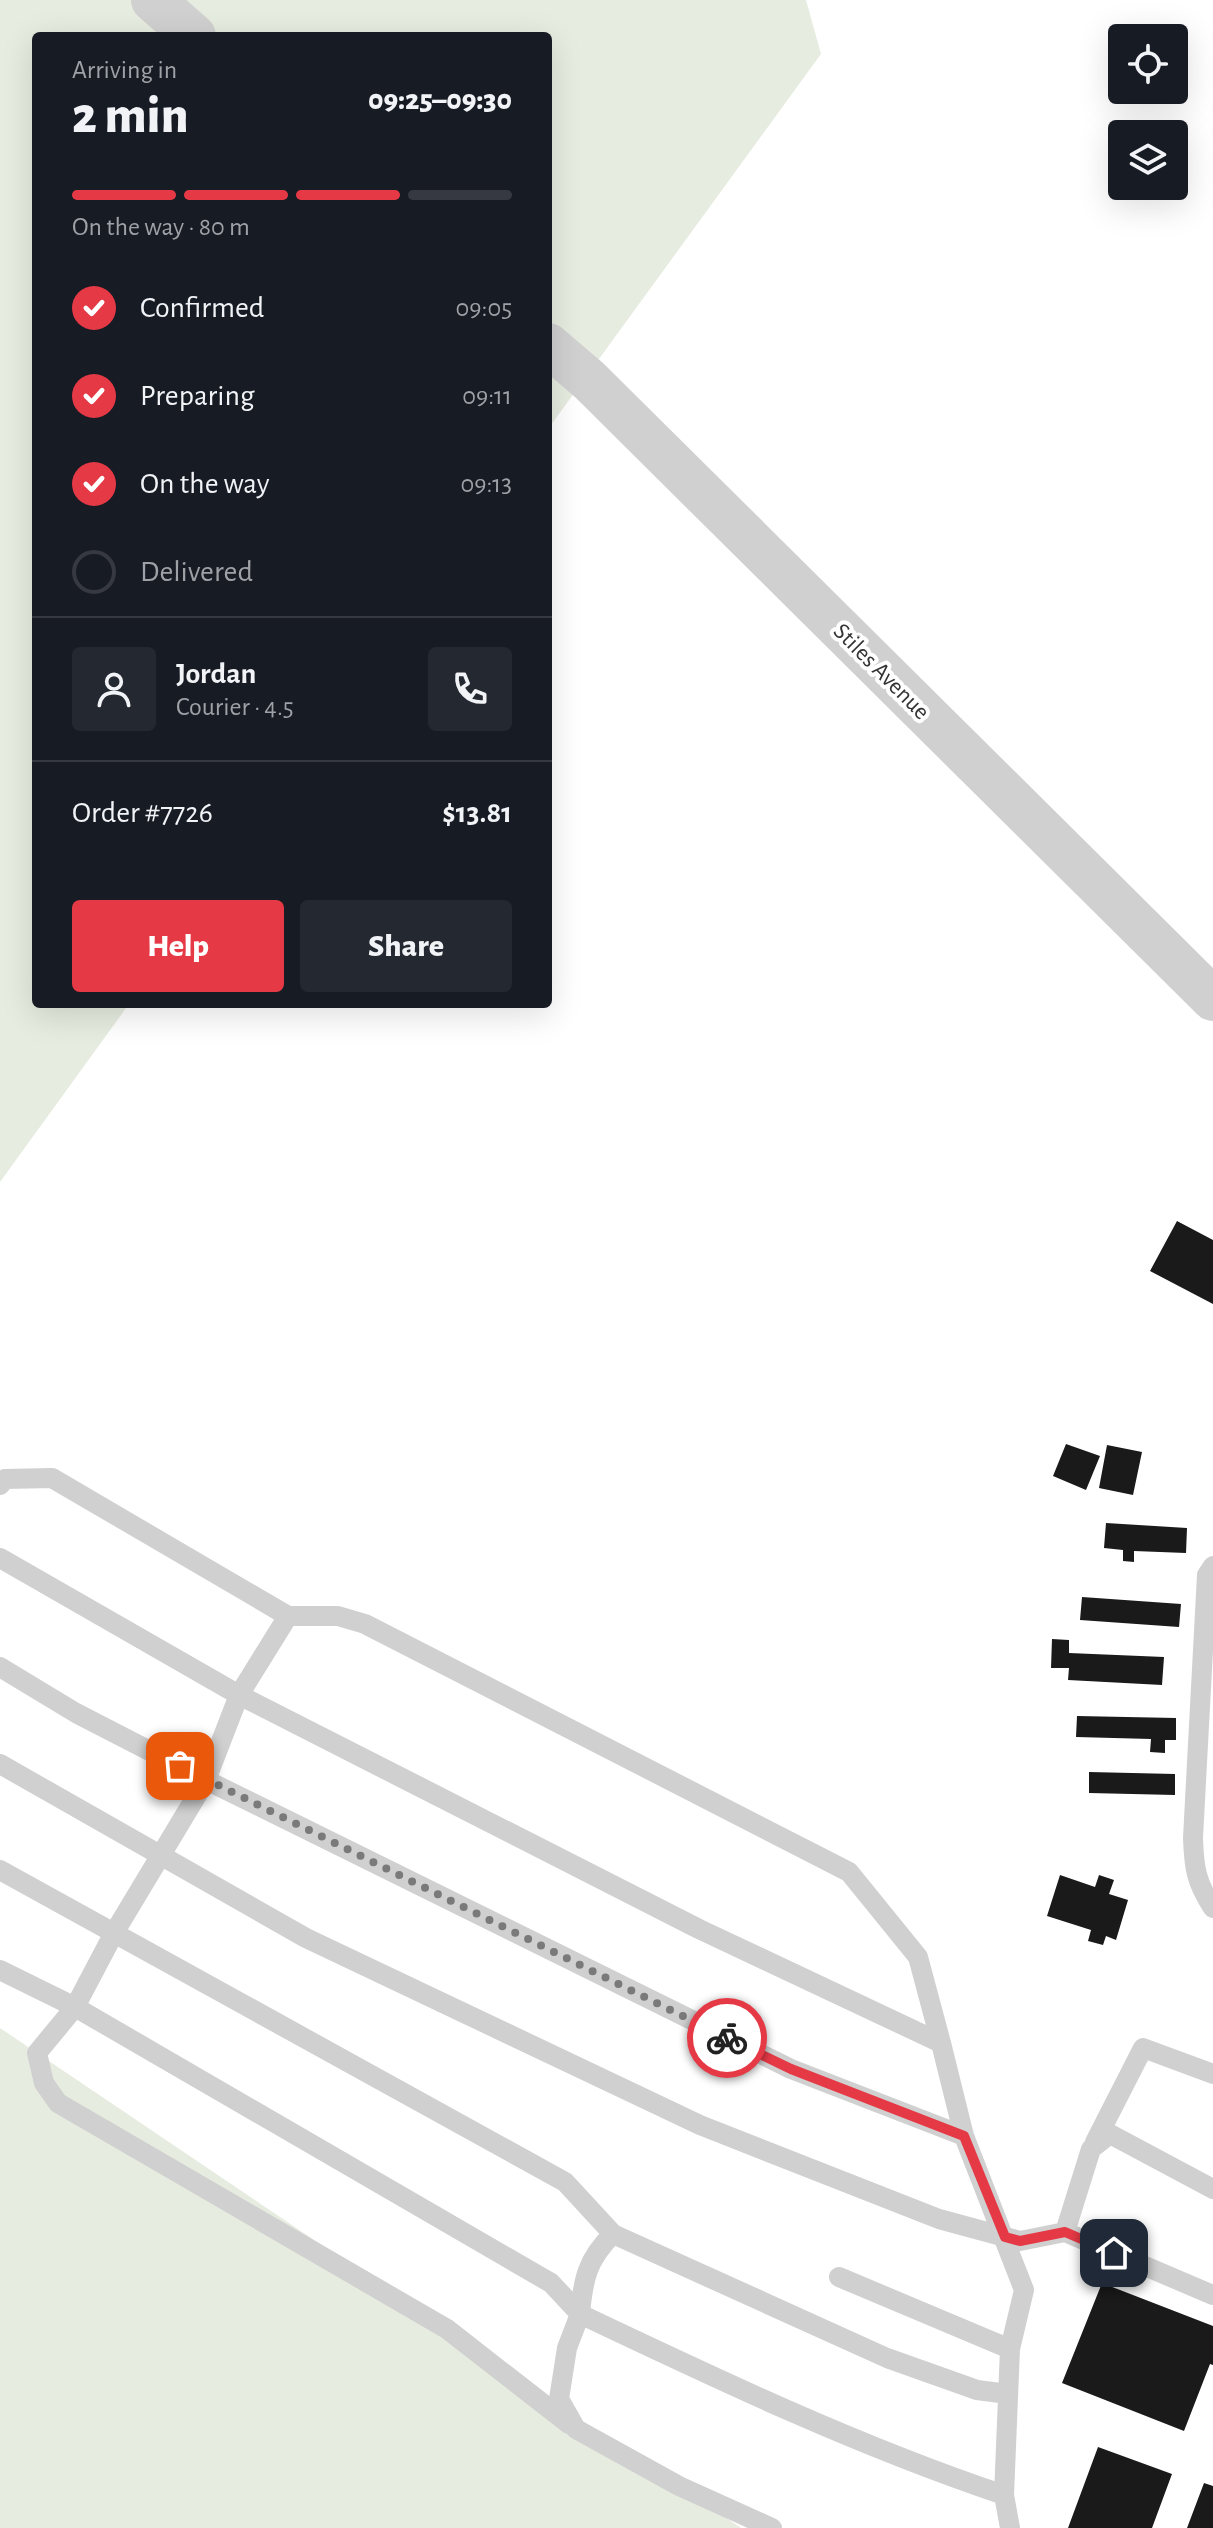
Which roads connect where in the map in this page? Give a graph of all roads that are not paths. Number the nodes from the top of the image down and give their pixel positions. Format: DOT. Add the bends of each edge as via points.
graph roads {
  1 [pos="153,0"];
  2 [pos="189,32"];
  3 [pos="552,348"];
  4 [pos="1213,999"];
  5 [pos="0,1485"];
  6 [pos="0,1558"];
  7 [pos="1213,1566"];
  8 [pos="288,1616"];
  9 [pos="0,1667"];
  10 [pos="239,1695"];
  11 [pos="0,1764"];
  12 [pos="206,1780"];
  13 [pos="161,1857"];
  14 [pos="0,1870"];
  15 [pos="1213,1908"];
  16 [pos="114,1933"];
  17 [pos="0,1970"];
  18 [pos="75,2007"];
  19 [pos="941,2043"];
  20 [pos="1213,2074"];
  21 [pos="964,2136"];
  22 [pos="1091,2149"];
  23 [pos="1213,2189"];
  24 [pos="1065,2232"];
  25 [pos="613,2234"];
  26 [pos="1005,2237"];
  27 [pos="839,2277"];
  28 [pos="1213,2295"];
  29 [pos="580,2314"];
  30 [pos="1010,2349"];
  31 [pos="1008,2394"];
  32 [pos="576,2429"];
  33 [pos="1004,2495"];
  34 [pos="772,2528"];
  35 [pos="1010,2528"];
  1 -- 2 [label="street"];
  3 -- 4 [label="street, Stiles Avenue"];
  5 -- 8 [label="lane" via="5,1479 52,1478"];
  6 -- 10 [label="lane"];
  7 -- 15 [label="lane" via="1207,1575 1193,1838 1194,1869"];
  8 -- 10 [label="lane"];
  8 -- 19 [label="lane" via="338,1616 365,1624 849,1872 918,1957"];
  9 -- 12 [label="lane"];
  10 -- 12 [label="lane"];
  10 -- 19 [label="lane" via="699,1929"];
  11 -- 13 [label="lane"];
  12 -- 13 [label="lane"];
  12 -- 21 [label="lane" via="791,2069"];
  13 -- 16 [label="lane"];
  13 -- 26 [label="lane" via="306,1938 700,2125 939,2219"];
  14 -- 16 [label="lane"];
  16 -- 18 [label="lane"];
  16 -- 25 [label="lane" via="565,2182"];
  17 -- 18 [label="lane"];
  18 -- 29 [label="lane" via="551,2283"];
  18 -- 32 [label="lane" via="37,2053 44,2083 58,2103 447,2329"];
  19 -- 21 [label="lane"];
  20 -- 22 [label="lane" via="1143,2048"];
  21 -- 26 [label="lane"];
  22 -- 23 [label="lane" via="1110,2134"];
  22 -- 24 [label="lane"];
  24 -- 26 [label="lane" via="1020,2241"];
  24 -- 28 [label="lane"];
  25 -- 29 [label="lane" via="584,2277"];
  25 -- 31 [label="lane" via="887,2358 977,2390"];
  26 -- 30 [label="lane" via="1024,2290"];
  27 -- 30 [label="lane"];
  29 -- 32 [label="lane" via="567,2348 559,2399"];
  29 -- 33 [label="lane" via="926,2469"];
  30 -- 31 [label="lane"];
  31 -- 33 [label="lane"];
  32 -- 34 [label="lane" via="679,2486"];
  33 -- 35 [label="lane"];
}
